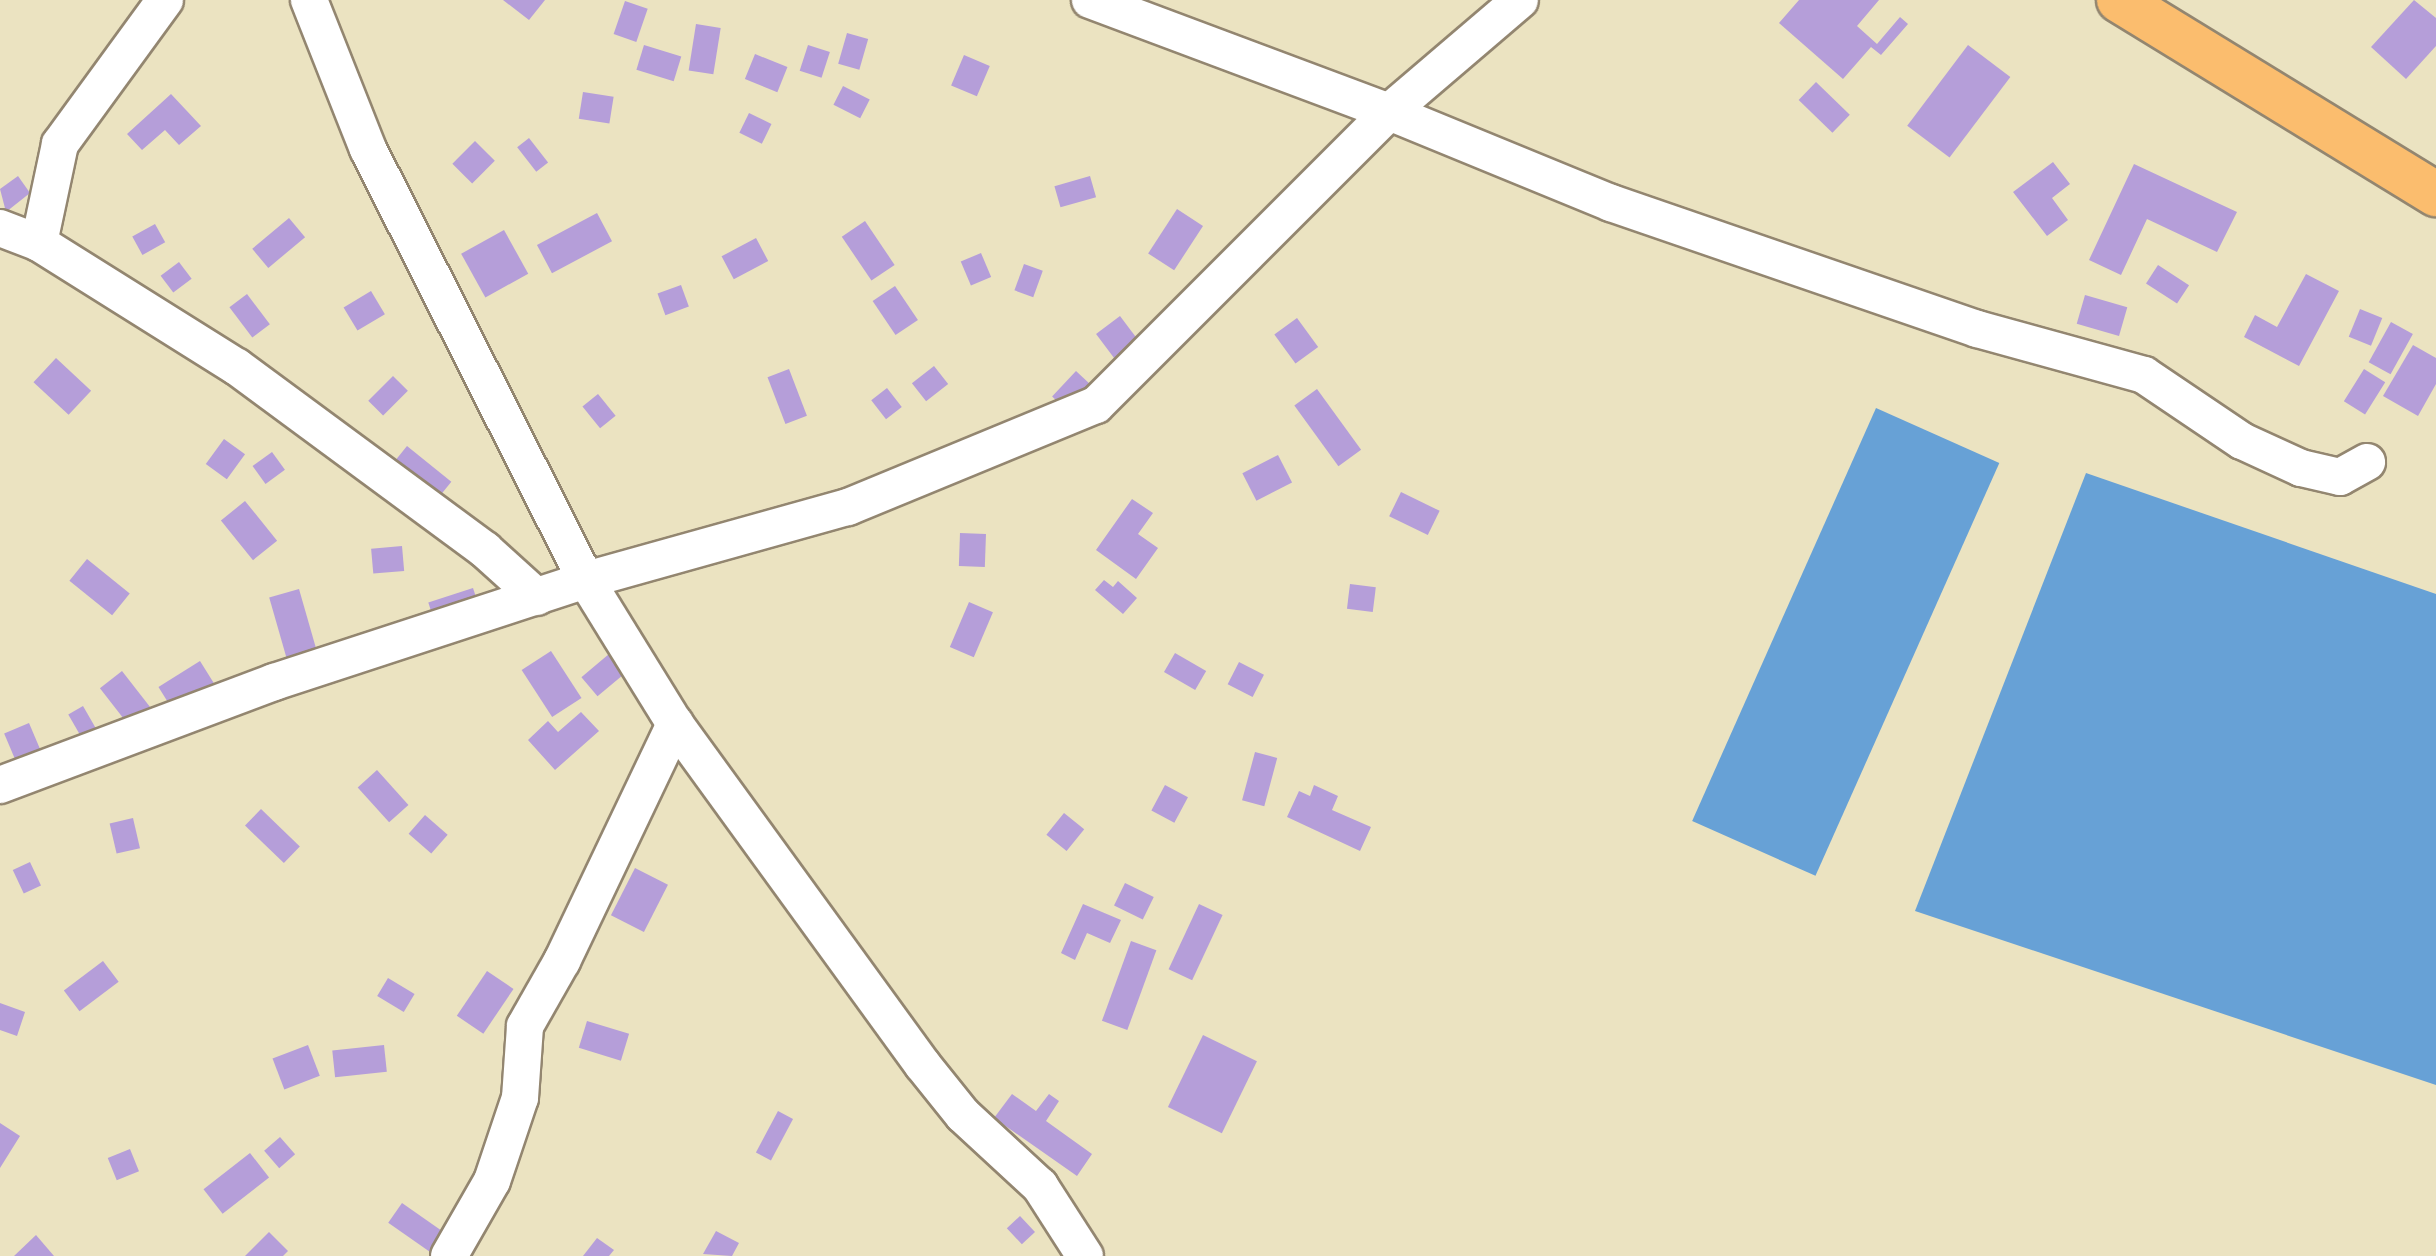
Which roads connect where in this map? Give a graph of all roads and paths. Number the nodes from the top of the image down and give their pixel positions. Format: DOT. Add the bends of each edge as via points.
graph roads {
  1 [pos="165,0"];
  2 [pos="309,0"];
  3 [pos="1090,0"];
  4 [pos="1520,0"];
  5 [pos="2119,0"];
  6 [pos="1389,112"];
  7 [pos="2436,194"];
  8 [pos="0,228"];
  9 [pos="39,243"];
  10 [pos="2367,462"];
  11 [pos="586,580"];
  12 [pos="537,597"];
  13 [pos="675,724"];
  14 [pos="0,785"];
  15 [pos="449,1256"];
  16 [pos="1085,1256"];
  1 -- 9 [label="street" via="60,144"];
  2 -- 11 [label="street" via="368,149"];
  3 -- 6 [label="street"];
  4 -- 6 [label="street"];
  5 -- 7 [label="main road"];
  6 -- 10 [label="street" via="1611,203 1977,329 2144,375 2242,441 2301,468 2340,477"];
  6 -- 11 [label="street" via="1096,405 848,507"];
  8 -- 9 [label="street"];
  9 -- 12 [label="street" via="237,367 485,550"];
  11 -- 12 [label="street"];
  11 -- 13 [label="street"];
  12 -- 14 [label="street" via="274,682"];
  13 -- 15 [label="street" via="562,961 525,1026 520,1098 492,1181"];
  13 -- 16 [label="street" via="922,1064 963,1115 1040,1186"];
}
